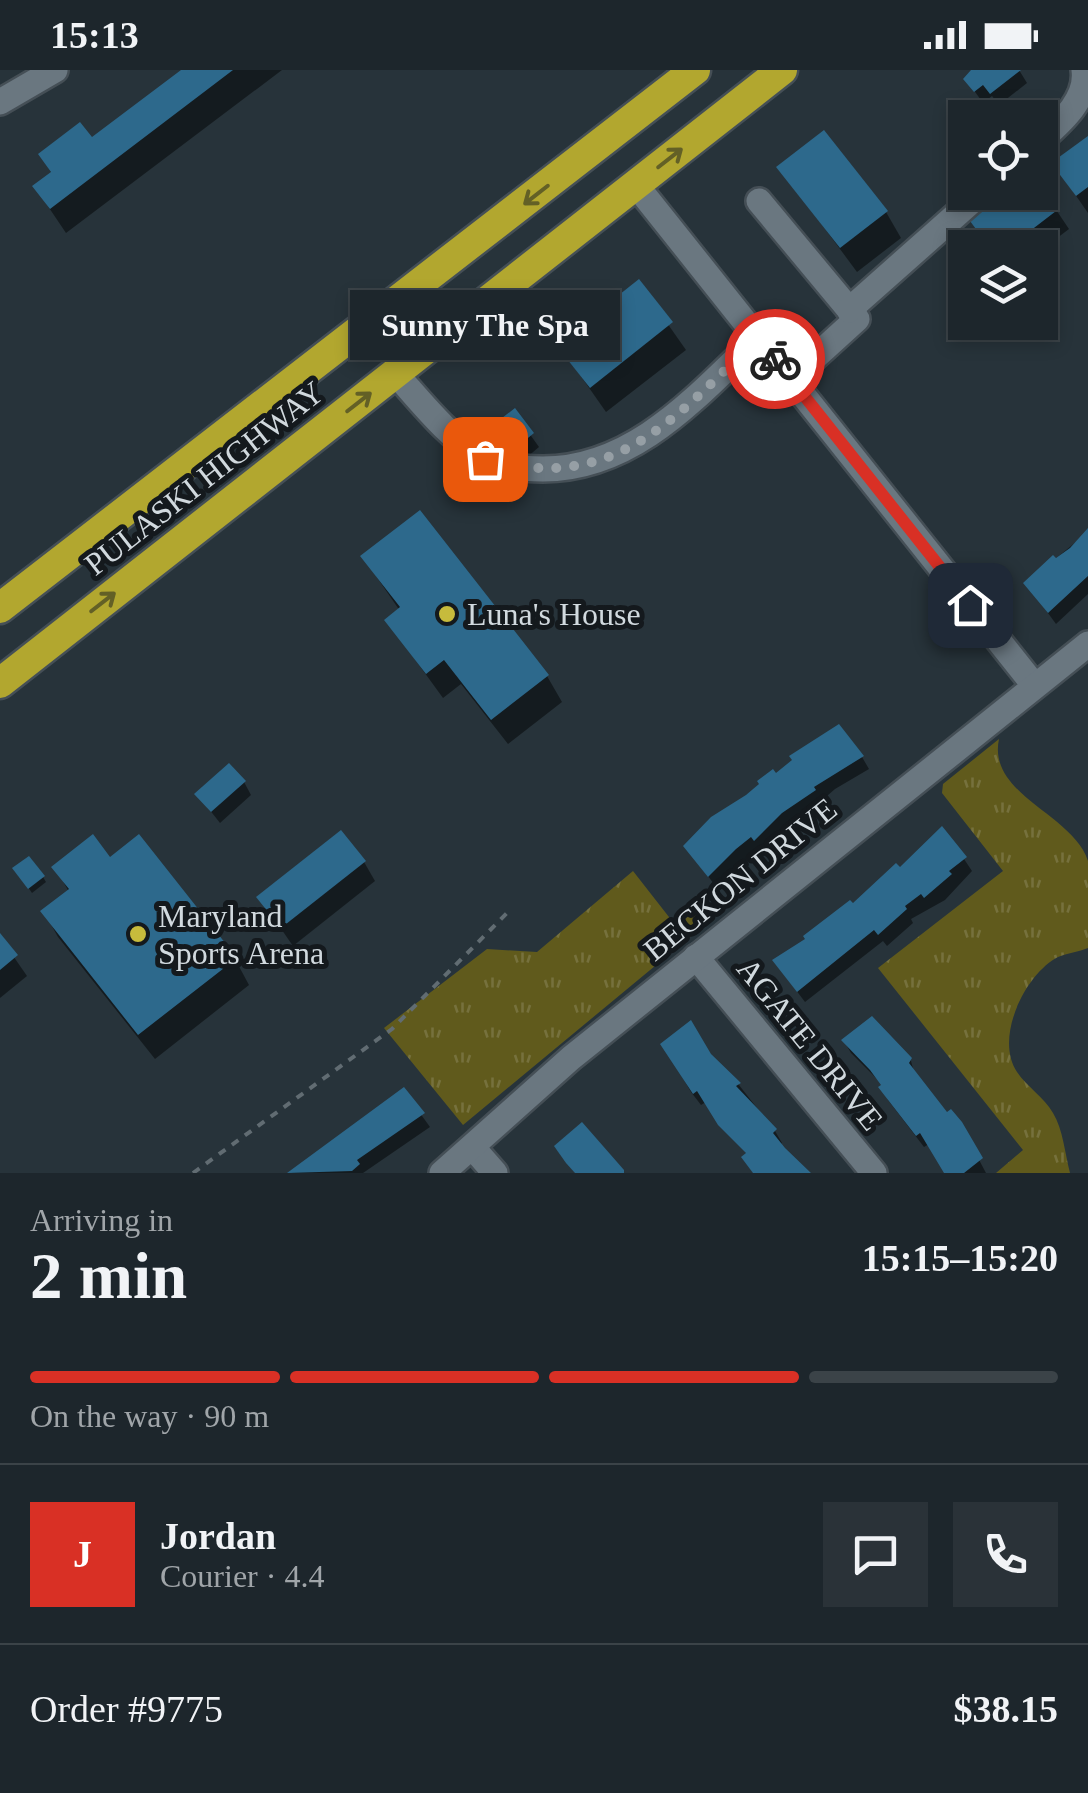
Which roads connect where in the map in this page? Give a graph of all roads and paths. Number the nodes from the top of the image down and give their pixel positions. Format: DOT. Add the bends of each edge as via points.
graph roads {
  1 [pos="55,70"];
  2 [pos="696,70"];
  3 [pos="782,70"];
  4 [pos="1084,70"];
  5 [pos="0,102"];
  6 [pos="1058,124"];
  7 [pos="636,185"];
  8 [pos="759,201"];
  9 [pos="962,210"];
  10 [pos="849,310"];
  11 [pos="758,338"];
  12 [pos="395,373"];
  13 [pos="791,380"];
  14 [pos="0,608"];
  15 [pos="1088,644"];
  16 [pos="0,682"];
  17 [pos="1034,685"];
  18 [pos="510,909"];
  19 [pos="696,956"];
  20 [pos="474,1149"];
  21 [pos="193,1173"];
  22 [pos="442,1173"];
  23 [pos="495,1173"];
  24 [pos="874,1173"];
  1 -- 5 [label="street"];
  2 -- 14 [label="highway, PULASKI HIGHWAY, one-way"];
  7 -- 3 [label="highway, PULASKI HIGHWAY, one-way"];
  4 -- 6 [label="street" via="1074,110"];
  7 -- 11 [label="street"];
  7 -- 12 [label="highway, PULASKI HIGHWAY"];
  8 -- 10 [label="street"];
  9 -- 10 [label="street"];
  10 -- 13 [label="street" via="856,319"];
  11 -- 12 [label="street" via="677,416 606,461 566,469 521,469 485,459 440,424"];
  11 -- 13 [label="street"];
  16 -- 12 [label="highway, PULASKI HIGHWAY, one-way"];
  13 -- 17 [label="street"];
  15 -- 17 [label="street, BECKON DRIVE"];
  17 -- 19 [label="street, BECKON DRIVE"];
  18 -- 21 [label="path" via="392,1030"];
  19 -- 20 [label="street, BECKON DRIVE" via="571,1058"];
  19 -- 24 [label="street, AGATE DRIVE"];
  20 -- 22 [label="street, BECKON DRIVE"];
  20 -- 23 [label="street"];
}
